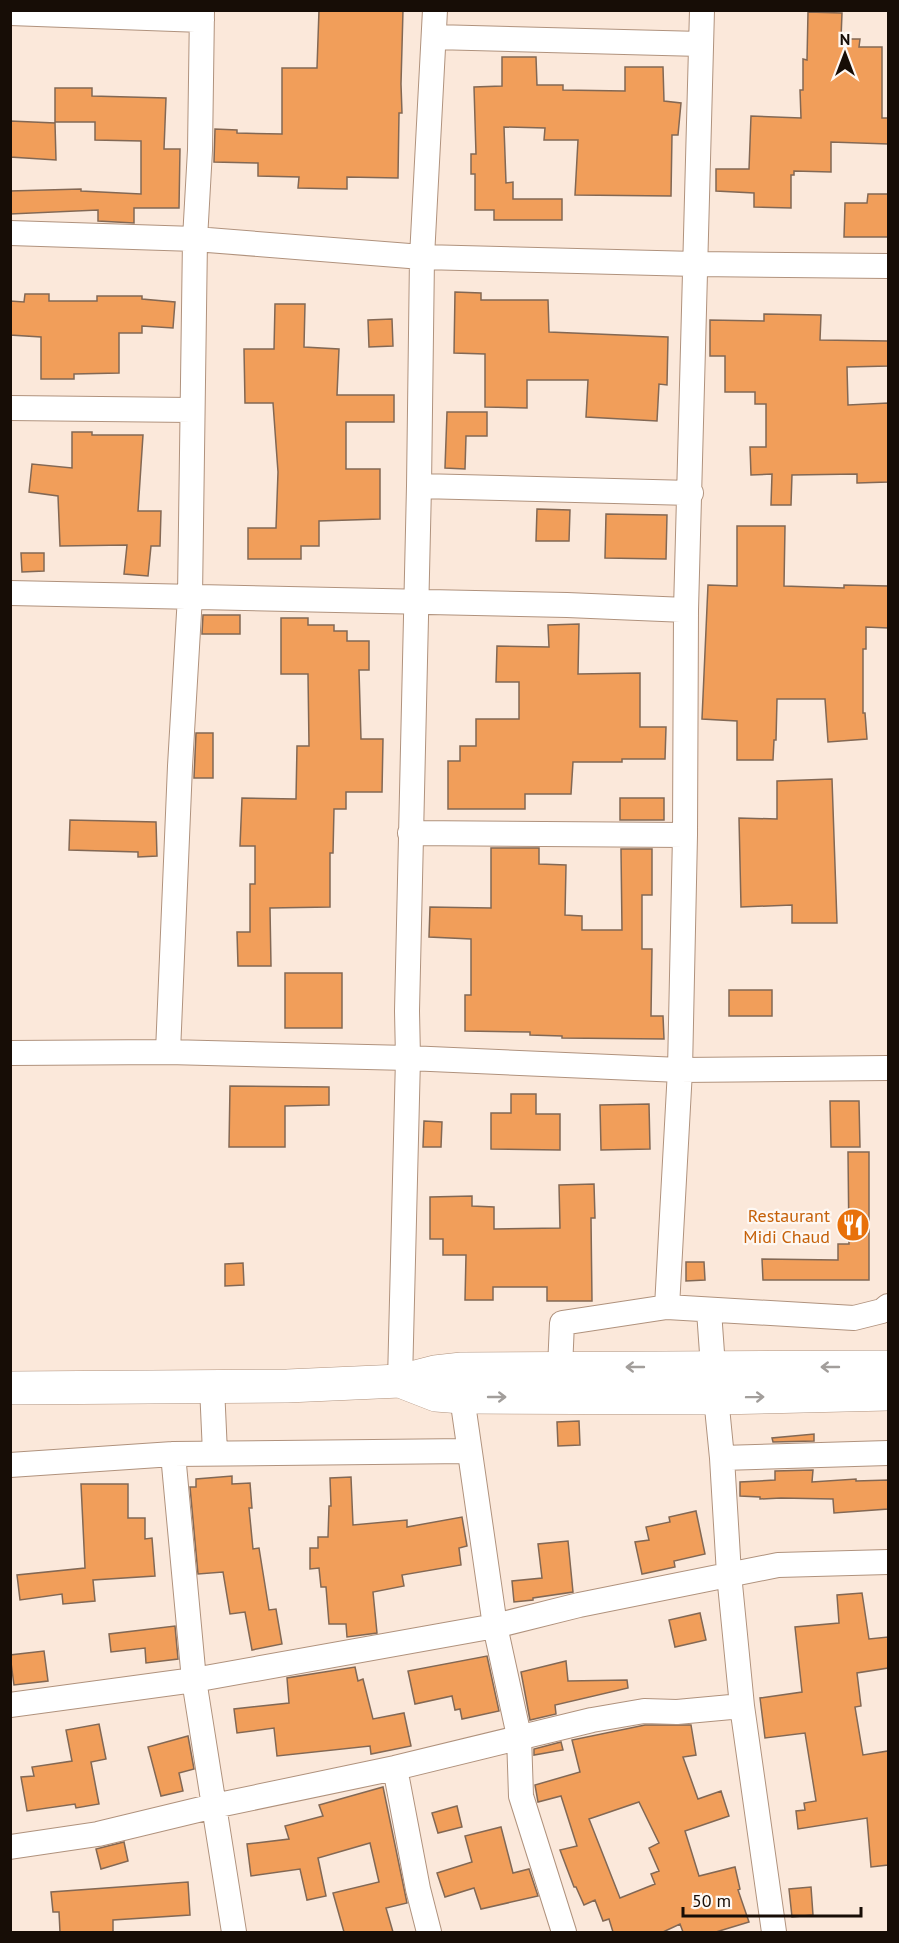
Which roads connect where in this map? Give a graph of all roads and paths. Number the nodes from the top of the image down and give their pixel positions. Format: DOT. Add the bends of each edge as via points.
graph roads {
  1 [pos="435,10"];
  2 [pos="702,10"];
  3 [pos="10,13"];
  4 [pos="202,15"];
  5 [pos="434,37"];
  6 [pos="700,44"];
  7 [pos="10,232"];
  8 [pos="195,239"];
  9 [pos="422,257"];
  10 [pos="696,264"];
  11 [pos="888,266"];
  12 [pos="10,408"];
  13 [pos="191,410"];
  14 [pos="419,486"];
  15 [pos="691,493"];
  16 [pos="10,593"];
  17 [pos="190,596"];
  18 [pos="417,603"];
  19 [pos="686,610"];
  20 [pos="410,833"];
  21 [pos="685,836"];
  22 [pos="168,1052"];
  23 [pos="10,1053"];
  24 [pos="408,1058"];
  25 [pos="888,1068"];
  26 [pos="680,1070"];
  27 [pos="888,1306"];
  28 [pos="667,1307"];
  29 [pos="710,1311"];
  30 [pos="888,1367"];
  31 [pos="560,1368"];
  32 [pos="400,1381"];
  33 [pos="714,1383"];
  34 [pos="212,1387"];
  35 [pos="10,1388"];
  36 [pos="888,1394"];
  37 [pos="462,1397"];
  38 [pos="468,1451"];
  39 [pos="215,1453"];
  40 [pos="888,1453"];
  41 [pos="173,1454"];
  42 [pos="722,1458"];
  43 [pos="10,1465"];
  44 [pos="888,1562"];
  45 [pos="729,1574"];
  46 [pos="495,1626"];
  47 [pos="194,1680"];
  48 [pos="10,1705"];
  49 [pos="742,1706"];
  50 [pos="519,1736"];
  51 [pos="395,1768"];
  52 [pos="214,1806"];
  53 [pos="10,1847"];
  54 [pos="234,1932"];
  55 [pos="429,1932"];
  56 [pos="564,1932"];
  57 [pos="774,1932"];
  1 -- 5 [label="street"];
  2 -- 6 [label="street"];
  3 -- 4 [label="street"];
  4 -- 8 [label="street"];
  5 -- 6 [label="street"];
  5 -- 9 [label="street"];
  6 -- 10 [label="street"];
  7 -- 8 [label="street"];
  8 -- 9 [label="street"];
  8 -- 13 [label="street"];
  9 -- 10 [label="street"];
  9 -- 14 [label="street"];
  10 -- 11 [label="street"];
  10 -- 15 [label="street"];
  12 -- 13 [label="street"];
  13 -- 17 [label="street"];
  14 -- 15 [label="street"];
  14 -- 18 [label="street"];
  15 -- 19 [label="street"];
  16 -- 17 [label="street"];
  17 -- 18 [label="street"];
  17 -- 22 [label="street"];
  18 -- 19 [label="street"];
  18 -- 20 [label="street"];
  19 -- 21 [label="street"];
  20 -- 21 [label="street"];
  20 -- 24 [label="street"];
  21 -- 26 [label="street"];
  22 -- 23 [label="street"];
  22 -- 24 [label="street"];
  24 -- 26 [label="street"];
  24 -- 32 [label="street"];
  25 -- 26 [label="street"];
  26 -- 28 [label="street"];
  27 -- 29 [label="street" via="854,1318"];
  28 -- 29 [label="street"];
  28 -- 31 [label="street" via="562,1323"];
  29 -- 33 [label="street"];
  30 -- 33 [label="highway, one-way"];
  31 -- 32 [label="highway" via="462,1369"];
  33 -- 31 [label="highway, one-way"];
  32 -- 34 [label="highway"];
  32 -- 37 [label="highway" via="436,1395"];
  33 -- 36 [label="highway, one-way"];
  37 -- 33 [label="highway, one-way"];
  33 -- 42 [label="street"];
  34 -- 35 [label="highway"];
  34 -- 39 [label="street"];
  37 -- 38 [label="street"];
  38 -- 39 [label="street"];
  38 -- 46 [label="street"];
  39 -- 41 [label="street"];
  40 -- 42 [label="street"];
  41 -- 43 [label="street"];
  41 -- 47 [label="street"];
  42 -- 45 [label="street"];
  44 -- 45 [label="street" via="778,1565"];
  45 -- 46 [label="street"];
  45 -- 49 [label="street"];
  46 -- 47 [label="street"];
  46 -- 50 [label="street"];
  47 -- 48 [label="street"];
  47 -- 52 [label="street"];
  49 -- 50 [label="street" via="644,1711"];
  49 -- 57 [label="street"];
  50 -- 51 [label="street"];
  50 -- 56 [label="street" via="521,1796"];
  51 -- 52 [label="street"];
  51 -- 55 [label="street"];
  52 -- 53 [label="street" via="98,1834"];
  52 -- 54 [label="street"];
}
